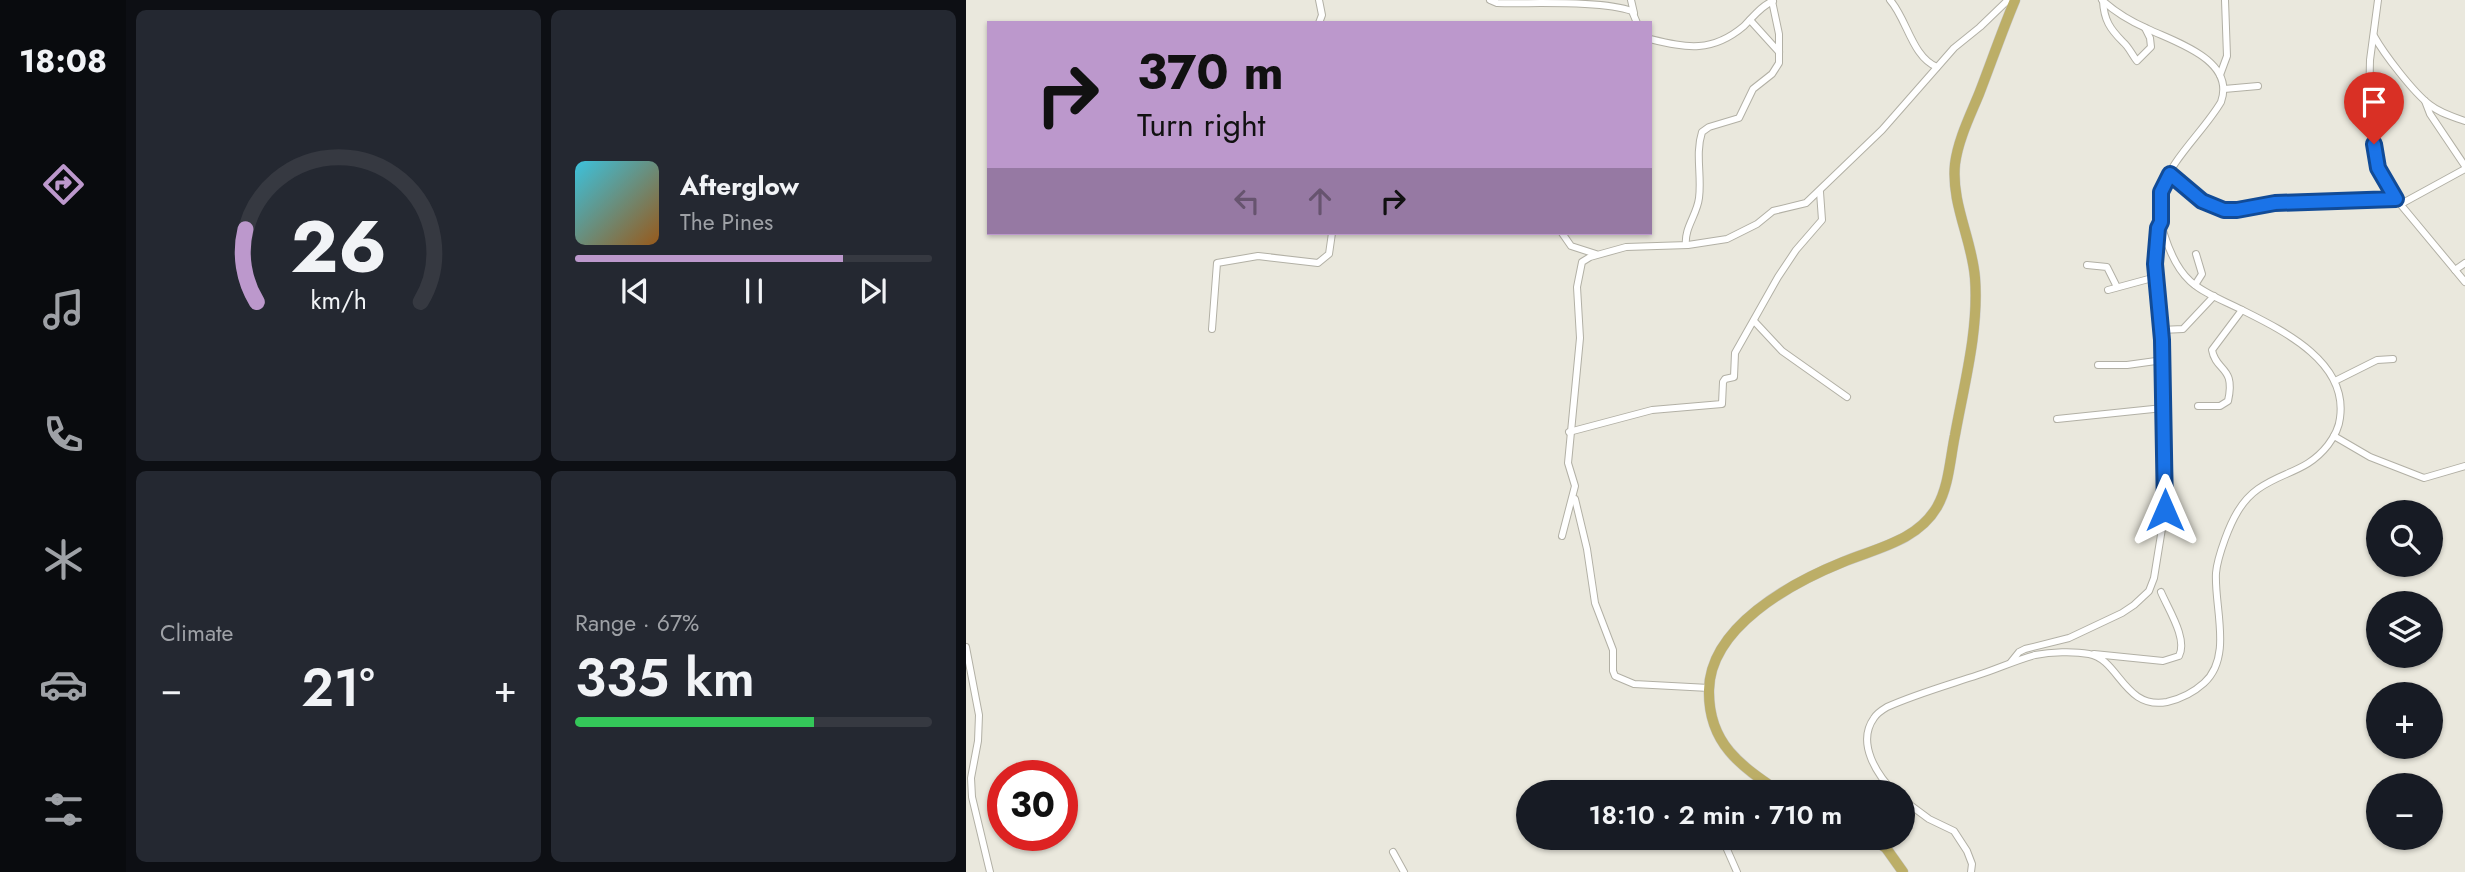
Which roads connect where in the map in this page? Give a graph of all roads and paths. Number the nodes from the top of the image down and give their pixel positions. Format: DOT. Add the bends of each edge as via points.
graph roads {
  1 [pos="1319,0"];
  2 [pos="1490,0"];
  3 [pos="1631,0"];
  4 [pos="1890,0"];
  5 [pos="2008,0"];
  6 [pos="2015,0"];
  7 [pos="2225,0"];
  8 [pos="2378,0"];
  9 [pos="1575,1"];
  10 [pos="1771,1"];
  11 [pos="2102,1"];
  12 [pos="1635,19"];
  13 [pos="1750,20"];
  14 [pos="1320,21"];
  15 [pos="2145,28"];
  16 [pos="2373,34"];
  17 [pos="1652,39"];
  18 [pos="1780,52"];
  19 [pos="1937,67"];
  20 [pos="2220,75"];
  21 [pos="2258,86"];
  22 [pos="2224,89"];
  23 [pos="2424,100"];
  24 [pos="2465,121"];
  25 [pos="2465,167"];
  26 [pos="2170,174"];
  27 [pos="1820,192"];
  28 [pos="2398,202"];
  29 [pos="2161,222"];
  30 [pos="1332,235"];
  31 [pos="1563,235"];
  32 [pos="1686,245"];
  33 [pos="2196,254"];
  34 [pos="1597,255"];
  35 [pos="2465,263"];
  36 [pos="2087,265"];
  37 [pos="2455,270"];
  38 [pos="2156,277"];
  39 [pos="2465,282"];
  40 [pos="2195,285"];
  41 [pos="2118,287"];
  42 [pos="2108,290"];
  43 [pos="2214,296"];
  44 [pos="2242,310"];
  45 [pos="1754,321"];
  46 [pos="1212,330"];
  47 [pos="2161,330"];
  48 [pos="2393,359"];
  49 [pos="2163,360"];
  50 [pos="2098,365"];
  51 [pos="2335,381"];
  52 [pos="1847,397"];
  53 [pos="2198,406"];
  54 [pos="2163,408"];
  55 [pos="2057,419"];
  56 [pos="1569,432"];
  57 [pos="2334,436"];
  58 [pos="2465,466"];
  59 [pos="1574,497"];
  60 [pos="1562,536"];
  61 [pos="2161,592"];
  62 [pos="966,647"];
  63 [pos="2092,654"];
  64 [pos="2009,664"];
  65 [pos="1709,688"];
  66 [pos="1763,780"];
  67 [pos="1884,780"];
  68 [pos="1915,809"];
  69 [pos="1727,850"];
  70 [pos="1886,850"];
  71 [pos="1393,852"];
  72 [pos="990,872"];
  73 [pos="1404,872"];
  74 [pos="1737,872"];
  75 [pos="1903,872"];
  76 [pos="1971,872"];
  1 -- 14 [label="street"];
  2 -- 9 [label="street" via="1511,4"];
  3 -- 12 [label="street"];
  4 -- 19 [label="street" via="1929,64"];
  5 -- 19 [label="street"];
  6 -- 65 [label="highway" via="1955,164 1975,299 1965,380 1938,505 1928,520 1897,542 1814,575 1756,612 1725,642 1710,673"];
  7 -- 20 [label="street" via="2228,56"];
  8 -- 16 [label="street"];
  9 -- 12 [label="street" via="1627,8"];
  10 -- 13 [label="street"];
  10 -- 18 [label="street"];
  11 -- 15 [label="street"];
  11 -- 15 [label="street" via="2108,26 2137,61 2151,47"];
  13 -- 17 [label="street" via="1737,31 1698,47"];
  13 -- 18 [label="street"];
  15 -- 20 [label="street" via="2195,51"];
  16 -- 23 [label="street"];
  16 -- 28 [label="street" via="2369,106 2374,144 2378,168"];
  18 -- 32 [label="street" via="1777,69 1753,89 1739,118 1702,132 1697,212 1686,232"];
  19 -- 27 [label="street"];
  20 -- 22 [label="street"];
  21 -- 22 [label="street"];
  22 -- 26 [label="street" via="2216,110"];
  23 -- 24 [label="street"];
  23 -- 25 [label="street"];
  25 -- 28 [label="street"];
  26 -- 28 [label="street" via="2202,201 2224,210 2275,203"];
  26 -- 29 [label="street" via="2161,192"];
  27 -- 32 [label="street" via="1806,203 1773,211 1727,239"];
  27 -- 45 [label="street" via="1822,220 1796,250"];
  28 -- 37 [label="street"];
  29 -- 38 [label="street"];
  29 -- 40 [label="street" via="2175,261"];
  30 -- 46 [label="street" via="1329,254 1318,263 1258,256 1217,262"];
  31 -- 34 [label="street" via="1571,246"];
  32 -- 34 [label="street" via="1626,247"];
  33 -- 40 [label="street" via="2202,275"];
  34 -- 56 [label="street" via="1579,268 1580,338"];
  35 -- 37 [label="street"];
  36 -- 41 [label="street" via="2107,267"];
  37 -- 39 [label="street"];
  38 -- 41 [label="street"];
  38 -- 47 [label="street"];
  40 -- 43 [label="street"];
  41 -- 42 [label="street"];
  43 -- 44 [label="street"];
  43 -- 47 [label="street" via="2183,328"];
  44 -- 51 [label="street" via="2315,356"];
  44 -- 53 [label="street" via="2212,350 2229,377 2228,401 2220,406"];
  45 -- 52 [label="street" via="1782,351"];
  45 -- 56 [label="street" via="1734,353 1734,377 1724,380 1721,405 1652,410"];
  47 -- 49 [label="street"];
  48 -- 51 [label="street" via="2377,360"];
  49 -- 50 [label="street"];
  49 -- 54 [label="street"];
  51 -- 57 [label="street" via="2341,407"];
  54 -- 55 [label="street"];
  54 -- 64 [label="street" via="2165,510 2149,591 2122,613 2077,636 2025,649"];
  56 -- 59 [label="street"];
  57 -- 58 [label="street" via="2424,478"];
  57 -- 63 [label="street" via="2311,463 2260,488 2234,517 2216,570 2219,651 2205,682 2180,698 2151,703"];
  59 -- 60 [label="street"];
  59 -- 65 [label="street" via="1595,603 1613,650 1615,676 1634,684"];
  61 -- 63 [label="street" via="2181,642 2179,656 2163,661"];
  62 -- 72 [label="street" via="979,715 972,797"];
  63 -- 64 [label="street" via="2036,655"];
  64 -- 67 [label="street" via="1889,706 1875,716 1867,746"];
  65 -- 66 [label="highway" via="1712,718 1726,748"];
  68 -- 76 [label="street" via="1954,831 1967,851"];
  69 -- 74 [label="street"];
  70 -- 75 [label="highway"];
  71 -- 73 [label="street"];
}
